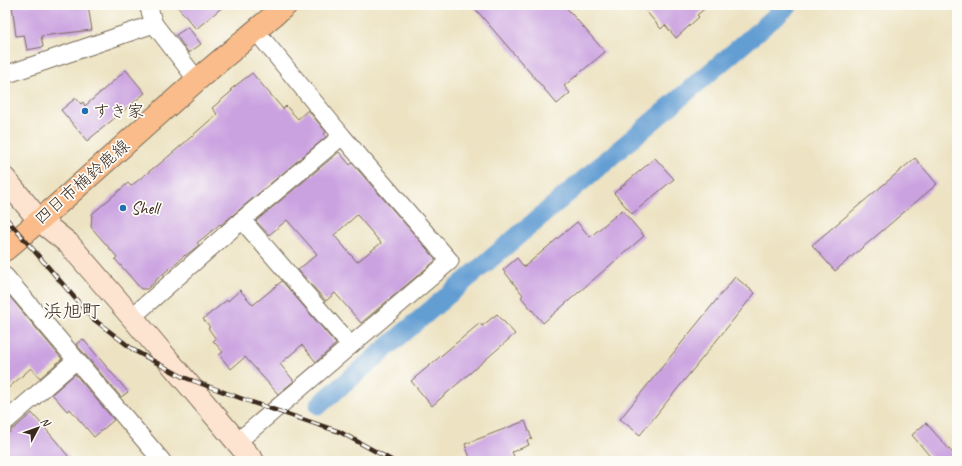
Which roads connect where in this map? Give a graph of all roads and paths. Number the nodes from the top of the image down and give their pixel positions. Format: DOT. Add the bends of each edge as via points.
graph roads {
  1 [pos="148,5"];
  2 [pos="286,5"];
  3 [pos="154,24"];
  4 [pos="256,30"];
  5 [pos="5,75"];
  6 [pos="197,80"];
  7 [pos="342,136"];
  8 [pos="11,185"];
  9 [pos="39,220"];
  10 [pos="242,220"];
  11 [pos="5,250"];
  12 [pos="5,276"];
  13 [pos="132,317"];
  14 [pos="350,345"];
  15 [pos="76,360"];
  16 [pos="5,422"];
  17 [pos="237,442"];
  18 [pos="162,461"];
  19 [pos="253,461"];
  1 -- 3 [label="street"];
  2 -- 4 [label="main road, 四日市楠鈴鹿線"];
  3 -- 5 [label="street"];
  3 -- 6 [label="street"];
  4 -- 6 [label="main road, 四日市楠鈴鹿線"];
  4 -- 7 [label="street"];
  6 -- 9 [label="main road, 四日市楠鈴鹿線"];
  7 -- 10 [label="street"];
  7 -- 14 [label="street" via="450,261"];
  8 -- 9 [label="street"];
  9 -- 11 [label="main road, 四日市楠鈴鹿線"];
  9 -- 13 [label="street" via="68,243"];
  10 -- 13 [label="street"];
  10 -- 14 [label="street"];
  12 -- 15 [label="street"];
  13 -- 17 [label="street"];
  14 -- 17 [label="street"];
  15 -- 16 [label="street"];
  15 -- 18 [label="street"];
  17 -- 19 [label="street"];
}
